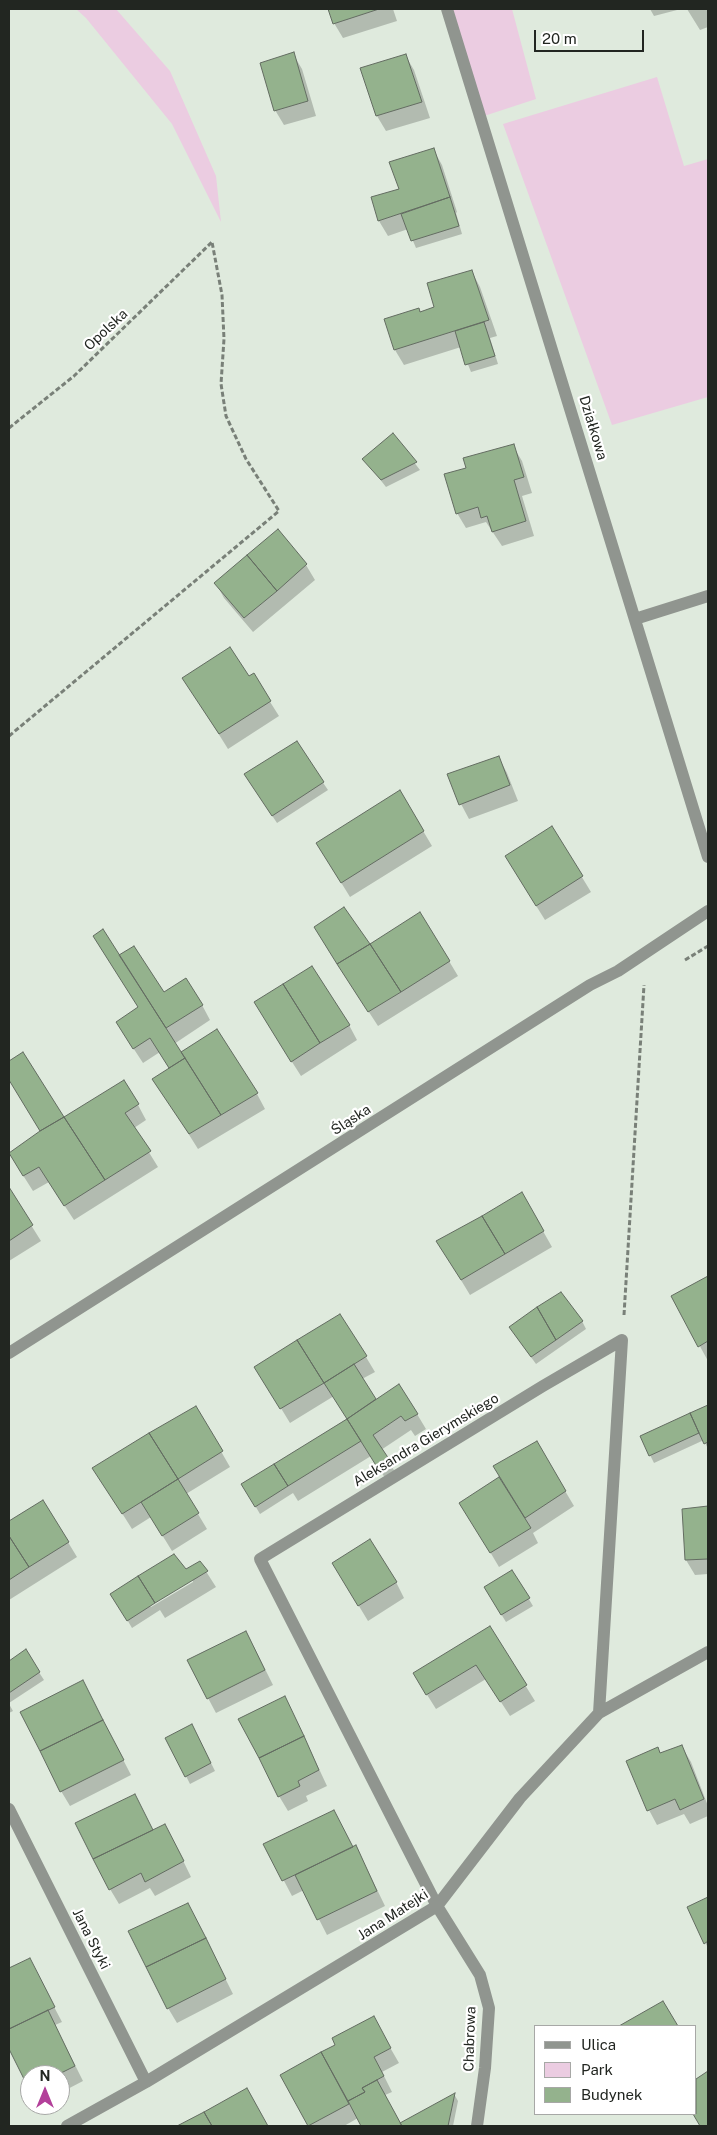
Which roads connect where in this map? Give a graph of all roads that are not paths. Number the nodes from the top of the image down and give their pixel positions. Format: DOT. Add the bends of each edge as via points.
graph roads {
  1 [pos="447,9"];
  2 [pos="708,596"];
  3 [pos="635,619"];
  4 [pos="708,857"];
  5 [pos="708,911"];
  6 [pos="9,1353"];
  7 [pos="708,1652"];
  8 [pos="599,1713"];
  9 [pos="9,1809"];
  10 [pos="437,1906"];
  11 [pos="146,2082"];
  12 [pos="67,2126"];
  13 [pos="477,2126"];
  1 -- 3 [label="street, Działkowa"];
  2 -- 3 [label="street"];
  3 -- 4 [label="street, Działkowa"];
  5 -- 6 [label="street, Śląska"];
  7 -- 8 [label="street, Jana Matejki"];
  8 -- 10 [label="street, Jana Matejki" via="520,1798"];
  8 -- 10 [label="street, Aleksandra Gierymskiego" via="622,1340 260,1559"];
  9 -- 11 [label="street, Jana Styki"];
  10 -- 11 [label="street, Jana Matejki"];
  10 -- 13 [label="street, Chabrowa" via="480,1975 489,2008"];
  11 -- 12 [label="street, Jana Matejki"];
}
